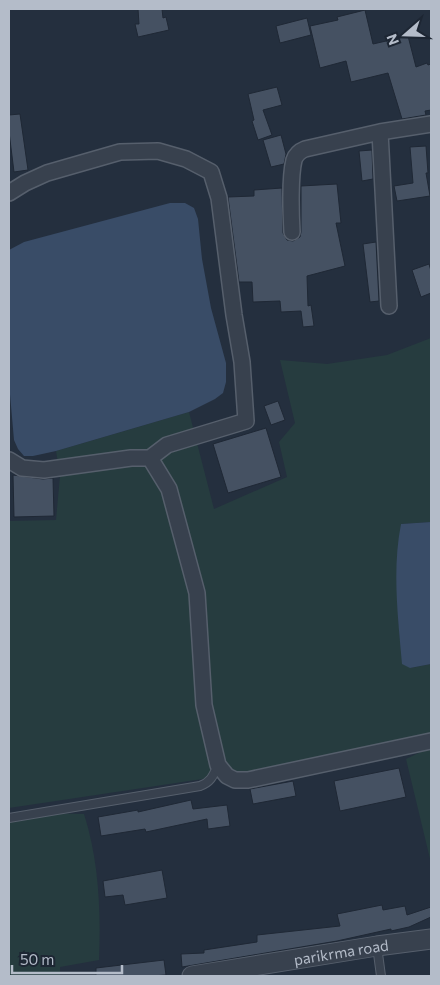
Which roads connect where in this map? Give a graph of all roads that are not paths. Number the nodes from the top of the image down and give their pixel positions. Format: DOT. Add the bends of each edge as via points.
graph roads {
  1 [pos="431,124"];
  2 [pos="380,132"];
  3 [pos="9,193"];
  4 [pos="292,232"];
  5 [pos="389,306"];
  6 [pos="150,458"];
  7 [pos="9,460"];
  8 [pos="431,741"];
  9 [pos="218,765"];
  10 [pos="9,818"];
  11 [pos="431,939"];
  12 [pos="377,946"];
  13 [pos="272,970"];
  14 [pos="192,976"];
  15 [pos="381,976"];
  1 -- 2 [label="street"];
  2 -- 4 [label="street" via="299,152 294,158"];
  2 -- 5 [label="street"];
  3 -- 6 [label="street" via="47,173 120,152 158,150 211,172 219,198 242,362 246,421 167,445"];
  6 -- 7 [label="street" via="44,470 22,468"];
  6 -- 9 [label="street" via="169,489 197,593 204,705"];
  8 -- 9 [label="street" via="248,780 227,776"];
  9 -- 10 [label="lane" via="208,783 200,786"];
  11 -- 12 [label="street, parikrma road"];
  12 -- 13 [label="street, parikrma road"];
  12 -- 15 [label="lane"];
  13 -- 14 [label="street, parikrma road"];
}
